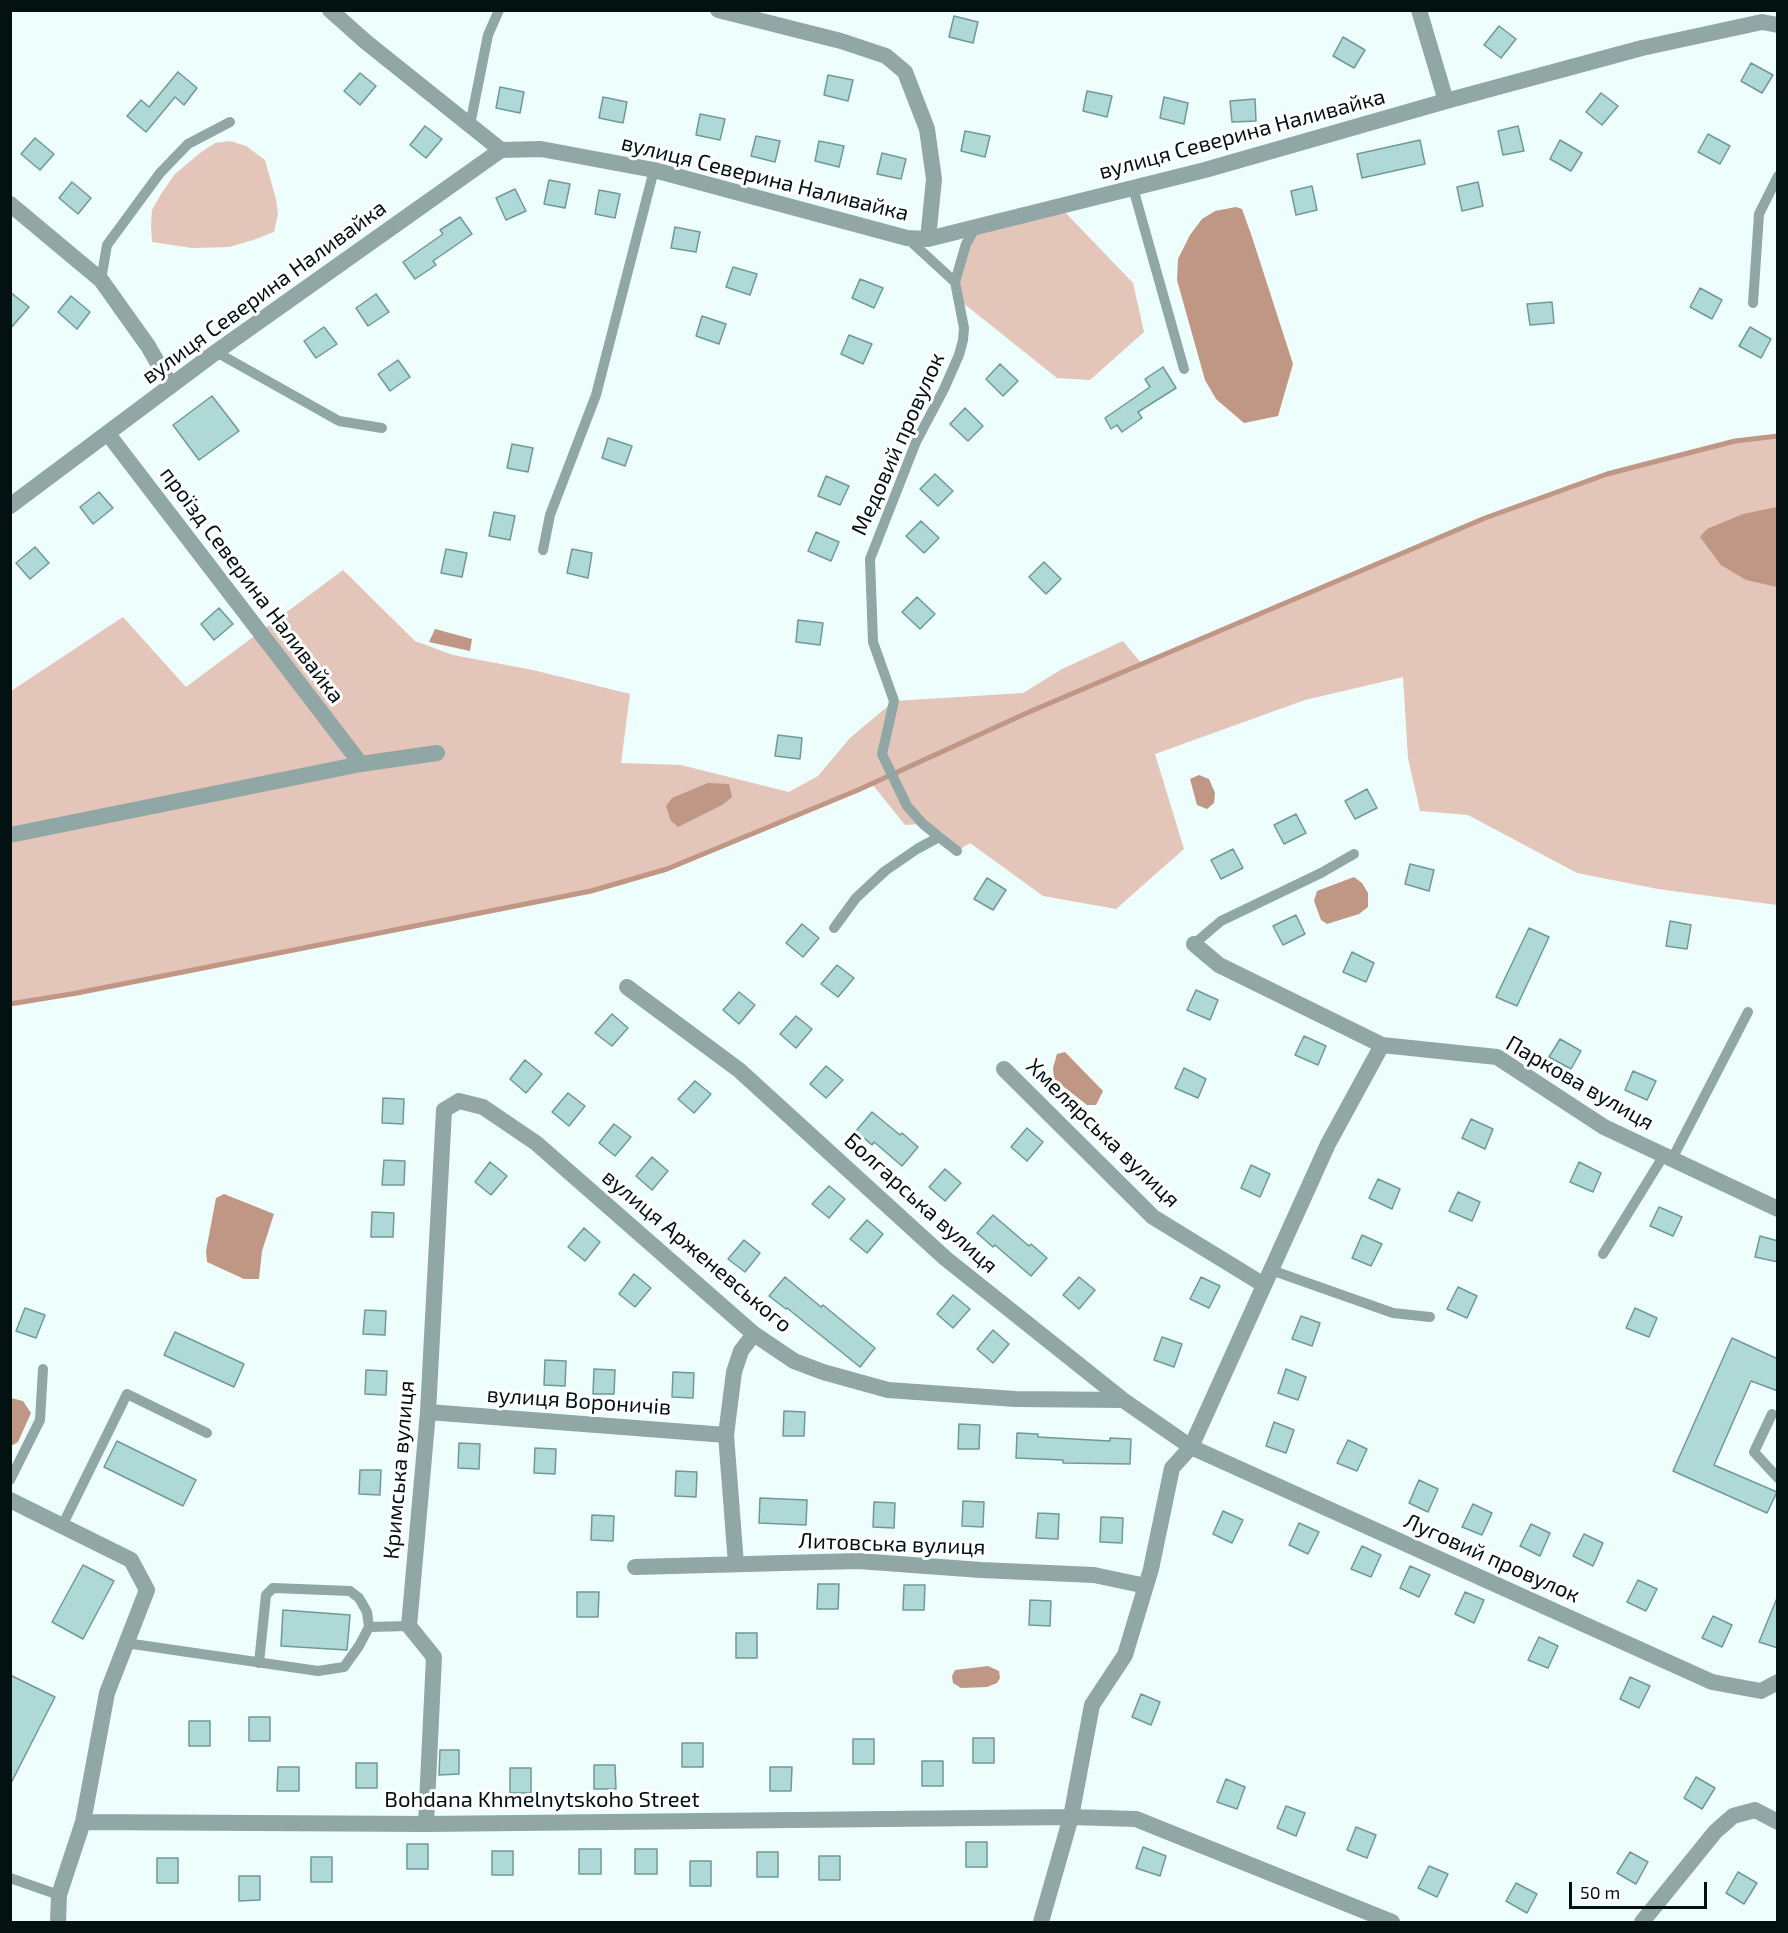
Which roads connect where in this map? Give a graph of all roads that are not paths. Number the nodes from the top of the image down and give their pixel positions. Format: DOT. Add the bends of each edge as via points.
graph roads {
  1 [pos="330,10"];
  2 [pos="499,10"];
  3 [pos="718,10"];
  4 [pos="1419,10"];
  5 [pos="1778,25"];
  6 [pos="1446,101"];
  7 [pos="230,122"];
  8 [pos="470,125"];
  9 [pos="501,150"];
  10 [pos="654,170"];
  11 [pos="1778,176"];
  12 [pos="1134,188"];
  13 [pos="10,204"];
  14 [pos="976,227"];
  15 [pos="907,238"];
  16 [pos="928,239"];
  17 [pos="101,280"];
  18 [pos="955,282"];
  19 [pos="1754,303"];
  20 [pos="216,352"];
  21 [pos="1184,369"];
  22 [pos="171,386"];
  23 [pos="382,428"];
  24 [pos="108,434"];
  25 [pos="10,506"];
  26 [pos="543,550"];
  27 [pos="437,753"];
  28 [pos="361,764"];
  29 [pos="10,835"];
  30 [pos="939,837"];
  31 [pos="957,851"];
  32 [pos="1354,855"];
  33 [pos="834,927"];
  34 [pos="1194,944"];
  35 [pos="627,987"];
  36 [pos="1748,1012"];
  37 [pos="1382,1045"];
  38 [pos="1004,1069"];
  39 [pos="444,1110"];
  40 [pos="1668,1157"];
  41 [pos="1778,1209"];
  42 [pos="1603,1254"];
  43 [pos="1268,1278"];
  44 [pos="1430,1317"];
  45 [pos="754,1334"];
  46 [pos="43,1369"];
  47 [pos="1123,1400"];
  48 [pos="428,1412"];
  49 [pos="1772,1414"];
  50 [pos="207,1433"];
  51 [pos="726,1435"];
  52 [pos="1191,1447"];
  53 [pos="1778,1478"];
  54 [pos="10,1480"];
  55 [pos="10,1500"];
  56 [pos="62,1526"];
  57 [pos="736,1564"];
  58 [pos="635,1567"];
  59 [pos="1146,1586"];
  60 [pos="409,1626"];
  61 [pos="369,1627"];
  62 [pos="126,1643"];
  63 [pos="259,1663"];
  64 [pos="1778,1682"];
  65 [pos="1071,1817"];
  66 [pos="83,1822"];
  67 [pos="1778,1822"];
  68 [pos="426,1824"];
  69 [pos="10,1878"];
  70 [pos="59,1895"];
  71 [pos="58,1923"];
  72 [pos="1041,1923"];
  73 [pos="1392,1923"];
  74 [pos="1642,1923"];
  1 -- 8 [label="street"];
  2 -- 8 [label="lane" via="488,35"];
  3 -- 16 [label="street" via="841,41 886,56 905,72 927,129 934,179"];
  4 -- 6 [label="street"];
  5 -- 6 [label="street, вулиця Северина Наливайка" via="1762,22 1642,48"];
  6 -- 12 [label="street, вулиця Северина Наливайка"];
  7 -- 17 [label="lane" via="188,144 160,173 107,245"];
  8 -- 9 [label="street"];
  9 -- 10 [label="street, вулиця Северина Наливайка" via="541,149"];
  9 -- 20 [label="street, вулиця Северина Наливайка"];
  10 -- 15 [label="street, вулиця Северина Наливайка"];
  10 -- 26 [label="lane" via="596,395 550,515"];
  11 -- 19 [label="lane" via="1759,214"];
  12 -- 14 [label="street, вулиця Северина Наливайка"];
  12 -- 21 [label="lane"];
  13 -- 17 [label="street"];
  14 -- 16 [label="street, вулиця Северина Наливайка"];
  14 -- 18 [label="lane, Медовий провулок" via="966,244"];
  15 -- 16 [label="street, вулиця Северина Наливайка"];
  15 -- 18 [label="lane"];
  17 -- 22 [label="street"];
  18 -- 30 [label="lane, Медовий провулок" via="963,328 959,355 916,442 870,558 873,642 894,701 882,754 907,806"];
  20 -- 22 [label="street, вулиця Северина Наливайка"];
  20 -- 23 [label="lane" via="339,421"];
  22 -- 24 [label="street, вулиця Северина Наливайка"];
  24 -- 25 [label="street, вулиця Северина Наливайка"];
  24 -- 28 [label="street, проїзд Северина Наливайка"];
  27 -- 28 [label="street"];
  28 -- 29 [label="street"];
  30 -- 31 [label="lane, Медовий провулок"];
  30 -- 33 [label="lane" via="885,872 856,898"];
  32 -- 34 [label="lane" via="1221,921"];
  34 -- 37 [label="street, Паркова вулиця" via="1219,965"];
  35 -- 47 [label="street, Болгарська вулиця" via="739,1070 945,1258"];
  36 -- 40 [label="lane"];
  37 -- 40 [label="street, Паркова вулиця" via="1497,1057 1604,1127"];
  37 -- 43 [label="street" via="1328,1144"];
  38 -- 43 [label="street, Хмелярська вулиця" via="1154,1217"];
  39 -- 45 [label="street, вулиця Арженевського" via="459,1101 483,1107 536,1143"];
  39 -- 48 [label="street, Кримська вулиця"];
  40 -- 41 [label="street, Паркова вулиця"];
  40 -- 42 [label="lane"];
  43 -- 44 [label="lane" via="1393,1313"];
  43 -- 52 [label="street"];
  45 -- 47 [label="street, вулиця Арженевського" via="794,1361 888,1390 1015,1399"];
  45 -- 51 [label="street" via="741,1351 734,1372"];
  46 -- 54 [label="lane" via="40,1420"];
  47 -- 52 [label="street, Болгарська вулиця"];
  48 -- 51 [label="street, вулиця Вороничів"];
  48 -- 60 [label="street, Кримська вулиця"];
  49 -- 53 [label="lane" via="1754,1452"];
  50 -- 56 [label="lane" via="127,1394"];
  51 -- 57 [label="street"];
  52 -- 59 [label="street" via="1172,1468"];
  52 -- 64 [label="street, Луговий провулок" via="1712,1682 1761,1691"];
  55 -- 56 [label="street"];
  56 -- 62 [label="street" via="131,1560 147,1590"];
  57 -- 58 [label="street, Литовська вулиця"];
  57 -- 59 [label="street, Литовська вулиця" via="858,1561 1094,1575"];
  59 -- 65 [label="street" via="1125,1654 1092,1705"];
  60 -- 61 [label="lane"];
  60 -- 68 [label="street" via="434,1657"];
  61 -- 63 [label="lane" via="344,1667 318,1671"];
  61 -- 63 [label="lane" via="367,1612 350,1591 273,1587 266,1595"];
  62 -- 63 [label="lane"];
  62 -- 66 [label="street" via="107,1693"];
  65 -- 68 [label="street, Bohdana Khmelnytskoho Street"];
  65 -- 72 [label="street"];
  65 -- 73 [label="street, Bohdana Khmelnytskoho Street" via="1136,1819"];
  66 -- 68 [label="street, Bohdana Khmelnytskoho Street"];
  66 -- 70 [label="street"];
  67 -- 74 [label="street" via="1755,1810 1733,1816 1715,1832"];
  69 -- 70 [label="lane"];
  70 -- 71 [label="street"];
}
